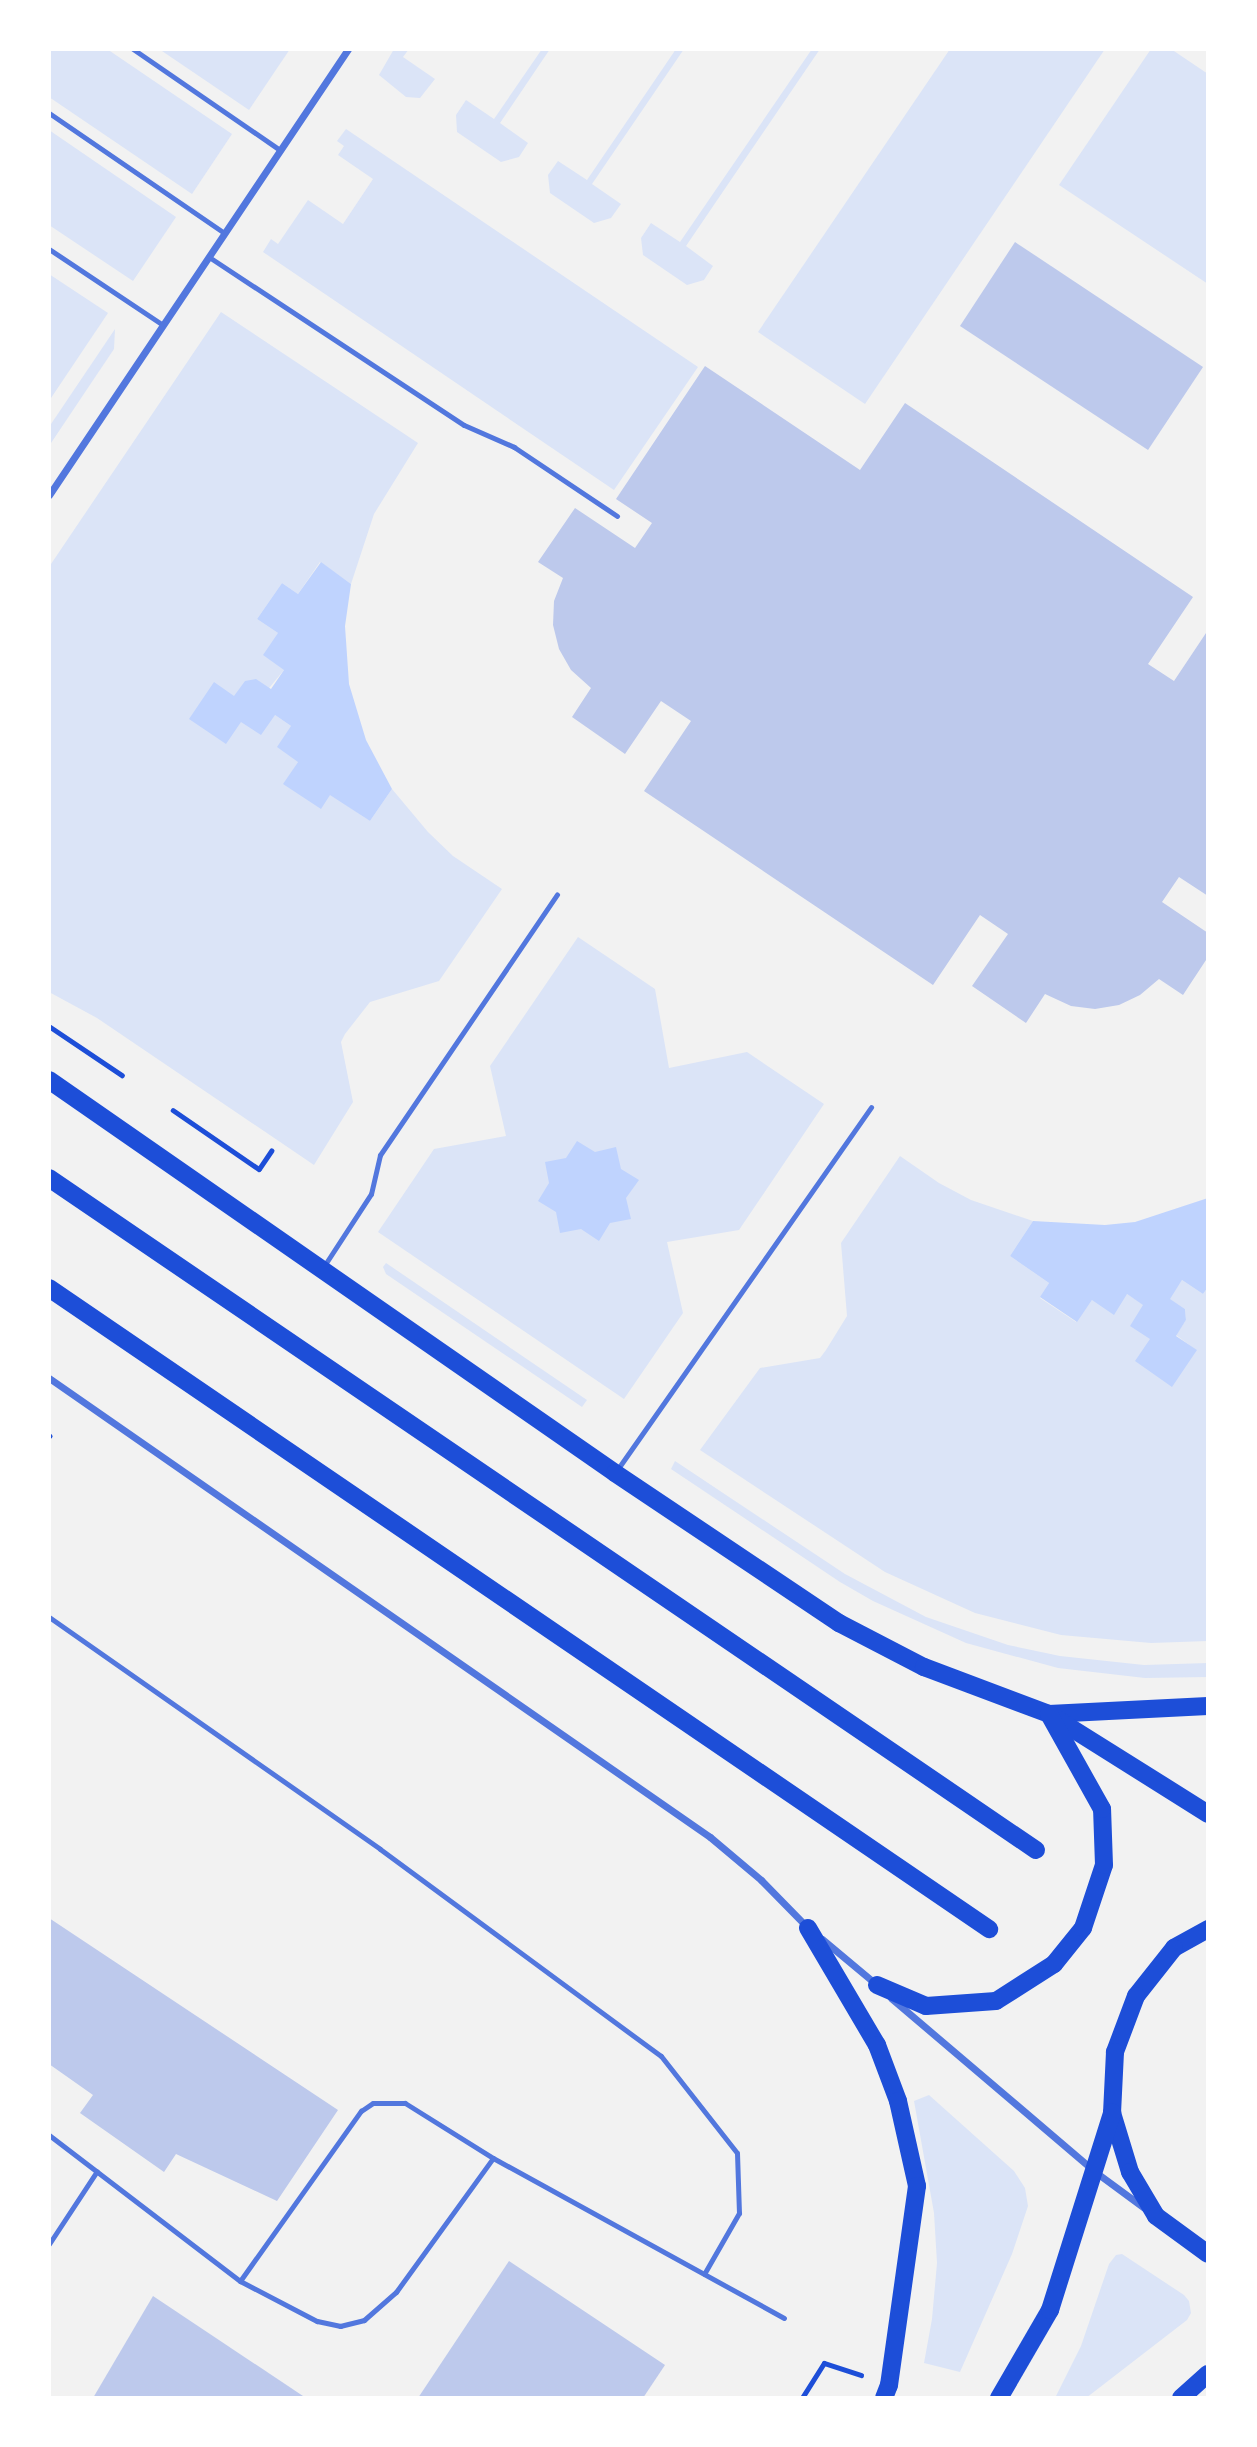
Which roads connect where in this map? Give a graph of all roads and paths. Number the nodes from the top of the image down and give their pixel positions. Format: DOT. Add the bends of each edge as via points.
graph roads {
  1 [pos="133,49"];
  2 [pos="348,49"];
  3 [pos="49,113"];
  4 [pos="280,150"];
  5 [pos="224,233"];
  6 [pos="49,249"];
  7 [pos="209,257"];
  8 [pos="163,325"];
  9 [pos="49,495"];
  10 [pos="617,516"];
  11 [pos="557,895"];
  12 [pos="49,1026"];
  13 [pos="121,1075"];
  14 [pos="49,1080"];
  15 [pos="871,1107"];
  16 [pos="173,1110"];
  17 [pos="271,1151"];
  18 [pos="49,1178"];
  19 [pos="322,1269"];
  20 [pos="49,1288"];
  21 [pos="49,1378"];
  22 [pos="615,1472"];
  23 [pos="49,1617"];
  24 [pos="1208,1706"];
  25 [pos="1049,1714"];
  26 [pos="1208,1814"];
  27 [pos="1036,1850"];
  28 [pos="808,1928"];
  29 [pos="989,1929"];
  30 [pos="1208,1929"];
  31 [pos="877,1985"];
  32 [pos="1112,2113"];
  33 [pos="49,2135"];
  34 [pos="493,2158"];
  35 [pos="97,2171"];
  36 [pos="1094,2171"];
  37 [pos="1156,2216"];
  38 [pos="49,2244"];
  39 [pos="1208,2254"];
  40 [pos="704,2274"];
  41 [pos="240,2281"];
  42 [pos="784,2318"];
  43 [pos="1208,2374"];
  44 [pos="887,2391"];
  45 [pos="803,2398"];
  46 [pos="999,2398"];
  47 [pos="1181,2398"];
  1 -- 4 [label="lane"];
  2 -- 4 [label="street"];
  3 -- 5 [label="lane"];
  4 -- 5 [label="street"];
  5 -- 7 [label="street"];
  6 -- 8 [label="lane"];
  7 -- 8 [label="street"];
  7 -- 10 [label="lane" via="464,425 514,447"];
  8 -- 9 [label="street"];
  11 -- 19 [label="lane" via="380,1156 371,1194"];
  12 -- 13 [label="path"];
  14 -- 19 [label="main road"];
  15 -- 22 [label="lane"];
  16 -- 17 [label="path" via="259,1168"];
  18 -- 27 [label="main road"];
  19 -- 22 [label="main road"];
  20 -- 29 [label="main road"];
  21 -- 28 [label="street" via="710,1837"];
  22 -- 25 [label="main road" via="839,1623 924,1667"];
  23 -- 40 [label="lane" via="380,1849 661,2056 737,2153 739,2213"];
  24 -- 25 [label="main road"];
  25 -- 26 [label="main road"];
  25 -- 31 [label="main road" via="1102,1809 1104,1865 1083,1928 1054,1964 996,2001 926,2006"];
  28 -- 31 [label="street"];
  28 -- 44 [label="main road" via="877,2045 898,2101 917,2186"];
  30 -- 32 [label="main road" via="1174,1948 1136,1996 1115,2052"];
  31 -- 36 [label="street"];
  32 -- 36 [label="main road"];
  32 -- 37 [label="main road" via="1130,2172"];
  33 -- 35 [label="lane"];
  34 -- 40 [label="lane"];
  34 -- 41 [label="lane" via="396,2292 364,2320 340,2326 317,2321"];
  34 -- 41 [label="lane" via="405,2103 373,2103 361,2111"];
  35 -- 38 [label="lane"];
  35 -- 41 [label="lane"];
  36 -- 37 [label="street"];
  36 -- 46 [label="main road" via="1050,2310"];
  37 -- 39 [label="main road"];
  40 -- 42 [label="lane"];
  43 -- 47 [label="main road"];
  44 -- 45 [label="path" via="824,2363"];
}
